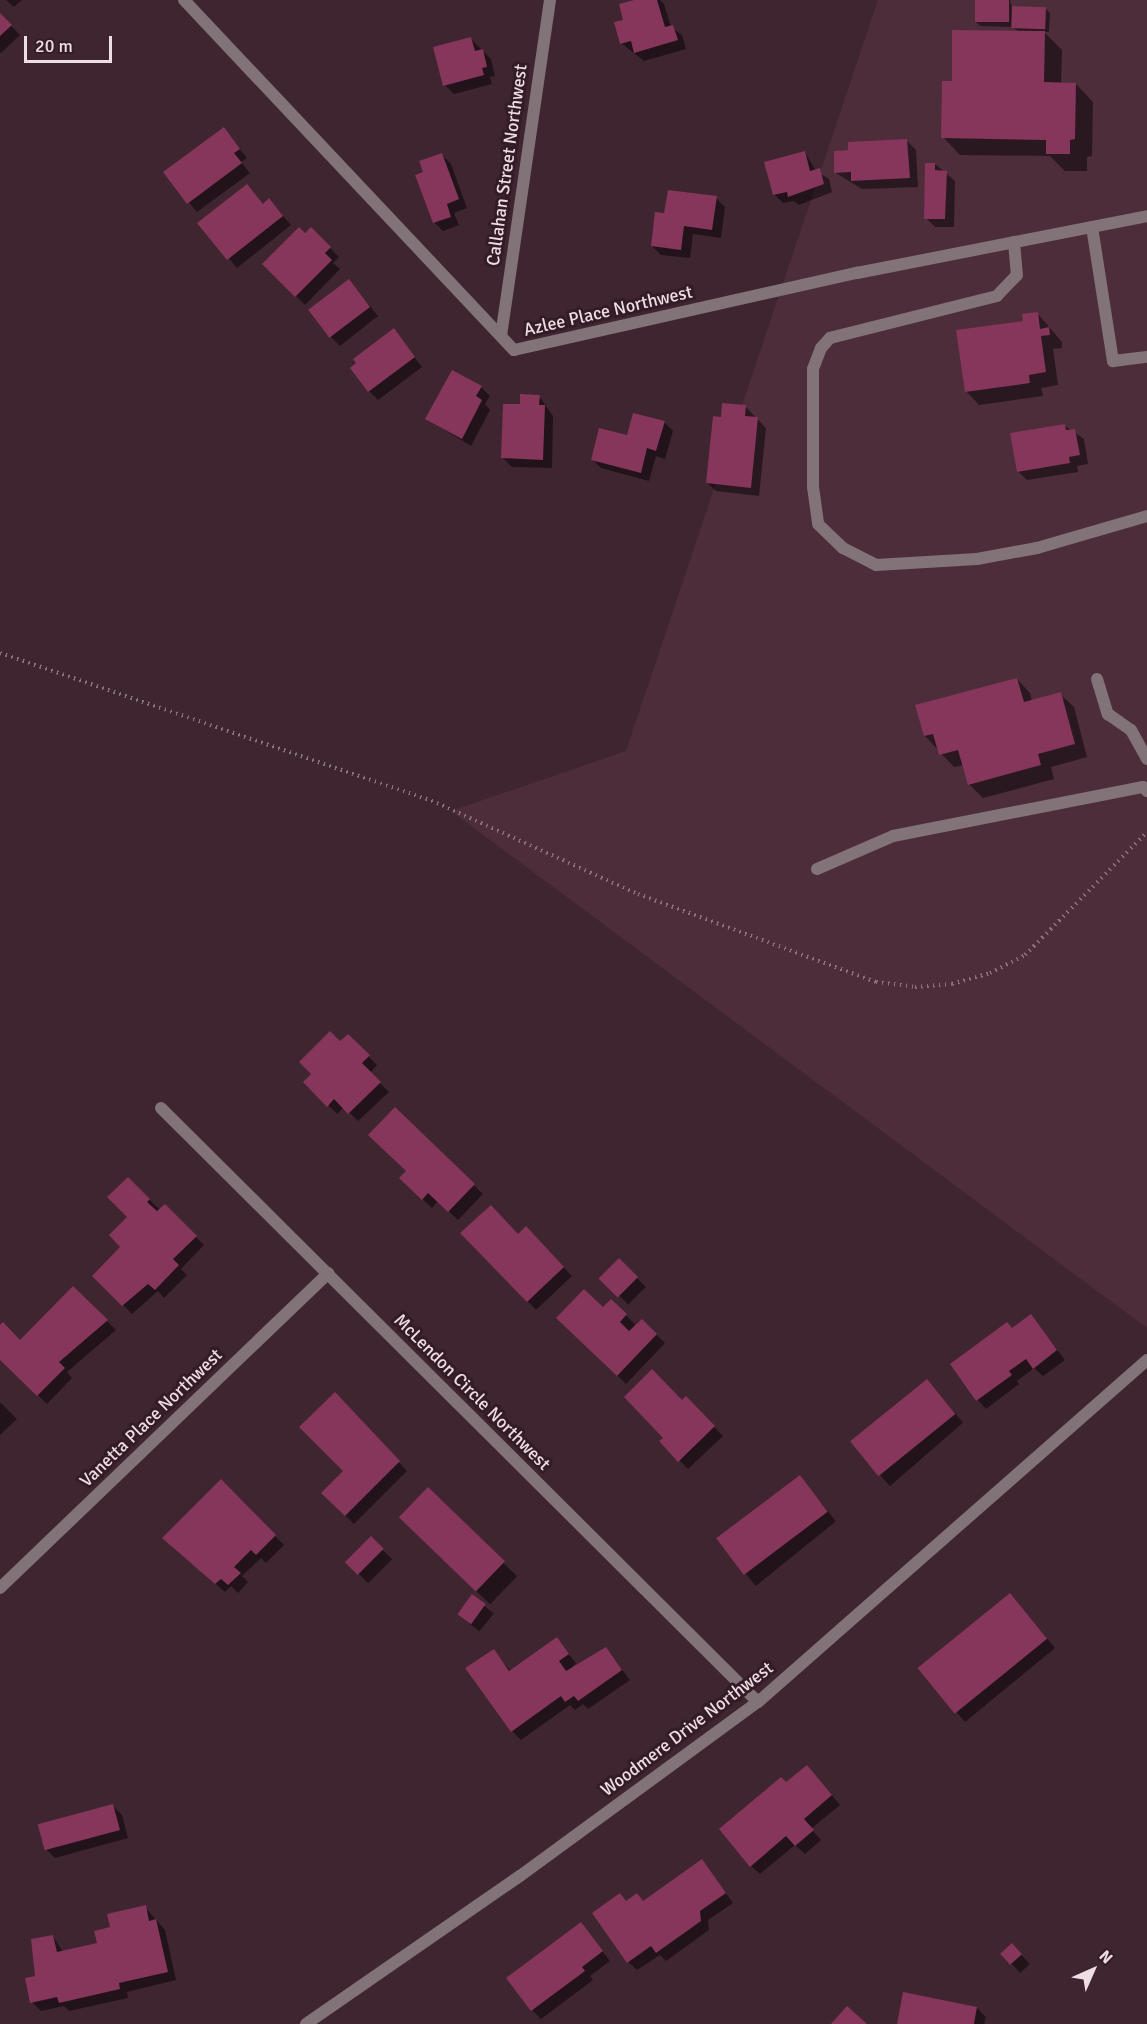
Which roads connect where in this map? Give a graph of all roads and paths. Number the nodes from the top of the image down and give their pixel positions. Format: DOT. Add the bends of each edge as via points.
graph roads {
  1 [pos="184,0"];
  2 [pos="550,0"];
  3 [pos="1147,216"];
  4 [pos="1092,227"];
  5 [pos="1014,243"];
  6 [pos="501,336"];
  7 [pos="1147,357"];
  8 [pos="1147,516"];
  9 [pos="0,653"];
  10 [pos="1097,679"];
  11 [pos="1147,759"];
  12 [pos="1146,786"];
  13 [pos="1147,832"];
  14 [pos="817,869"];
  15 [pos="161,1108"];
  16 [pos="328,1274"];
  17 [pos="1147,1360"];
  18 [pos="0,1588"];
  19 [pos="758,1702"];
  20 [pos="306,2024"];
  1 -- 6 [label="street, Azlee Place Northwest"];
  2 -- 6 [label="street, Callahan Street Northwest"];
  3 -- 4 [label="street, Azlee Place Northwest"];
  4 -- 5 [label="street, Azlee Place Northwest"];
  4 -- 7 [label="street" via="1113,361"];
  5 -- 6 [label="street, Azlee Place Northwest" via="857,273 514,350"];
  5 -- 8 [label="street" via="1017,275 997,296 830,338 821,348 813,369 813,487 818,524 843,548 876,565 976,560 1037,548"];
  9 -- 13 [label="path" via="436,803 638,894 876,982 915,987 952,984 990,973 1025,955"];
  10 -- 11 [label="street" via="1108,714 1131,730"];
  12 -- 14 [label="street" via="893,836"];
  15 -- 16 [label="street, McLendon Circle Northwest"];
  16 -- 18 [label="street, Vanetta Place Northwest"];
  16 -- 19 [label="street, McLendon Circle Northwest"];
  17 -- 19 [label="street, Woodmere Drive Northwest"];
  19 -- 20 [label="street, Woodmere Drive Northwest" via="520,1876"];
}
